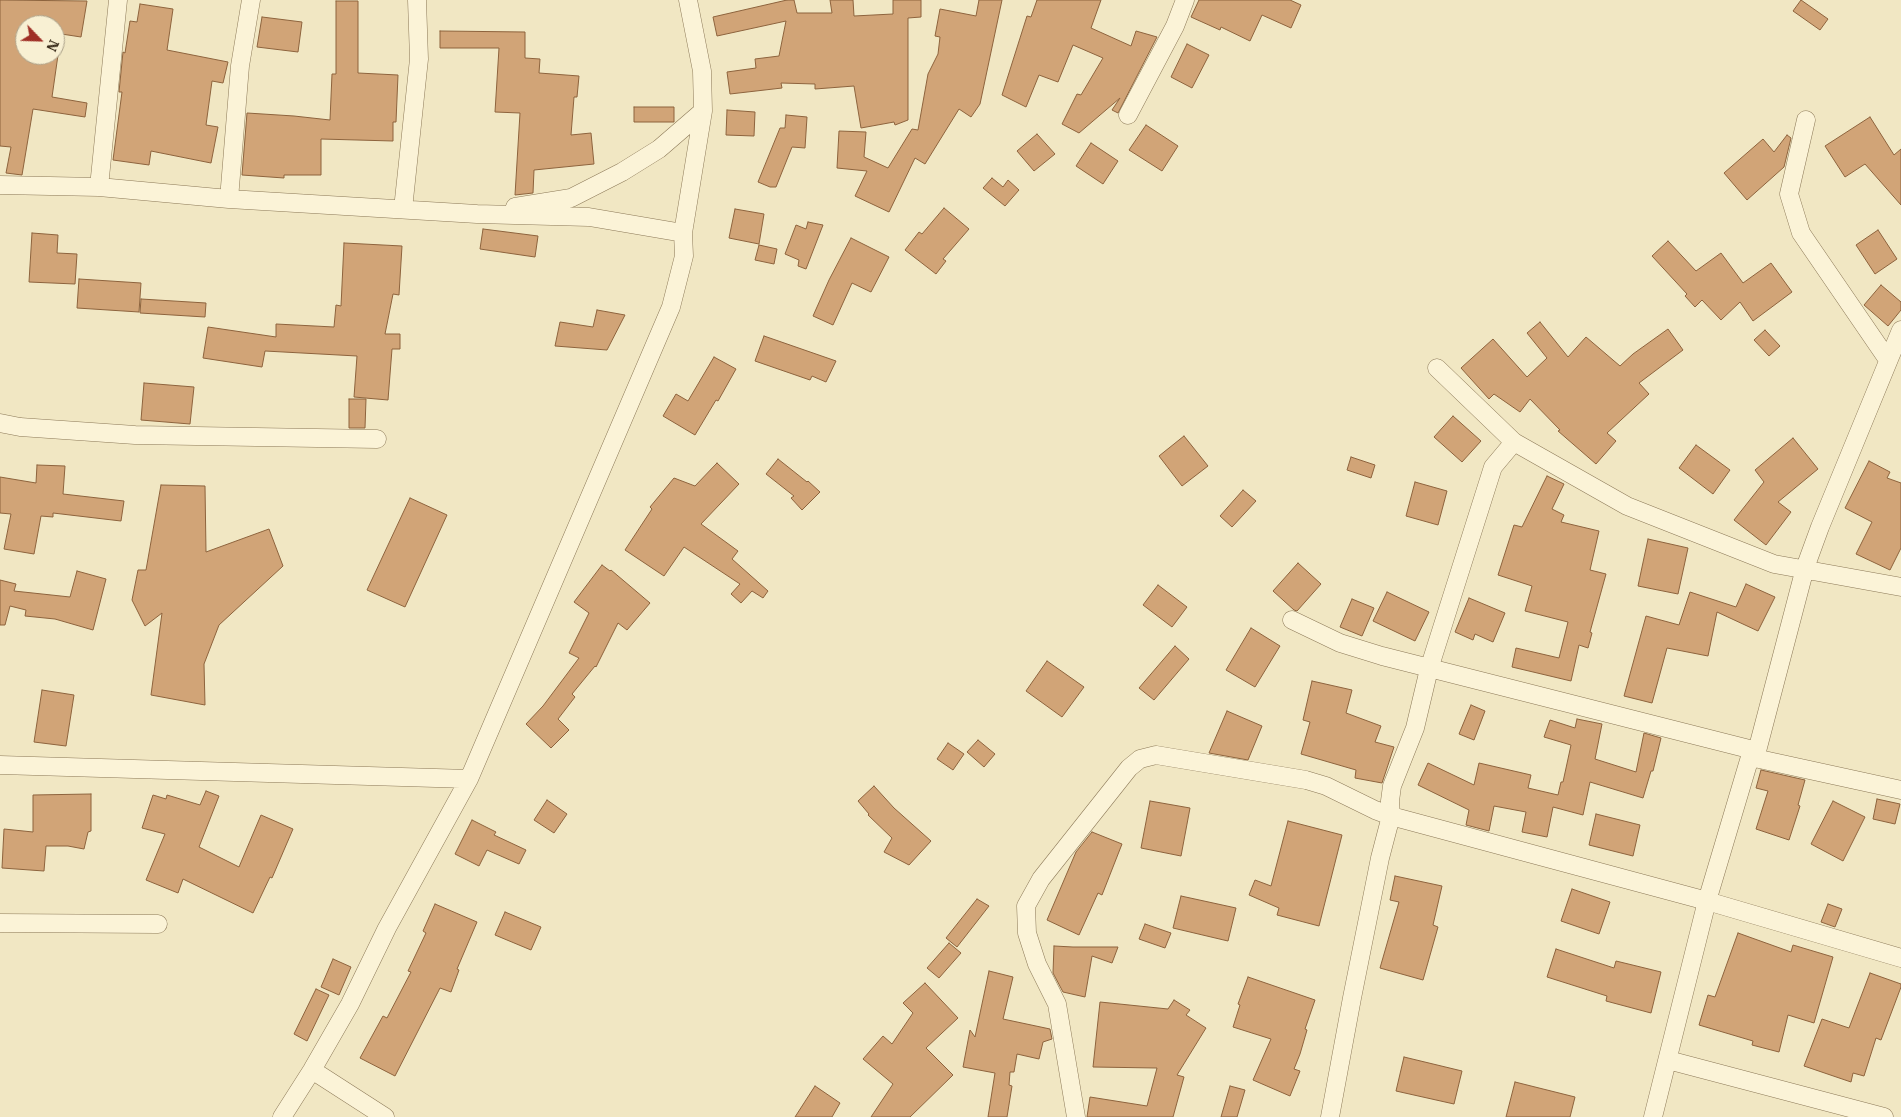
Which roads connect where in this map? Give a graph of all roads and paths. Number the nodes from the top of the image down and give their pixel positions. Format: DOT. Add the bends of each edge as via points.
graph roads {
  1 [pos="118,0"];
  2 [pos="251,0"];
  3 [pos="416,0"];
  4 [pos="692,0"];
  5 [pos="1185,0"];
  6 [pos="703,111"];
  7 [pos="1128,115"];
  8 [pos="1806,120"];
  9 [pos="0,185"];
  10 [pos="99,187"];
  11 [pos="229,199"];
  12 [pos="403,210"];
  13 [pos="477,214"];
  14 [pos="683,233"];
  15 [pos="1901,330"];
  16 [pos="1901,347"];
  17 [pos="1895,360"];
  18 [pos="1437,368"];
  19 [pos="0,423"];
  20 [pos="378,439"];
  21 [pos="1514,442"];
  22 [pos="1805,568"];
  23 [pos="1901,587"];
  24 [pos="1292,620"];
  25 [pos="1429,669"];
  26 [pos="1753,754"];
  27 [pos="0,765"];
  28 [pos="469,779"];
  29 [pos="1901,790"];
  30 [pos="1391,816"];
  31 [pos="1707,901"];
  32 [pos="0,923"];
  33 [pos="158,924"];
  34 [pos="1901,958"];
  35 [pos="1668,1060"];
  36 [pos="312,1070"];
  37 [pos="282,1117"];
  38 [pos="385,1117"];
  39 [pos="1076,1117"];
  40 [pos="1330,1117"];
  41 [pos="1653,1117"];
  42 [pos="1884,1117"];
  1 -- 10 [label="street"];
  2 -- 11 [label="street" via="240,66"];
  3 -- 12 [label="street" via="419,59"];
  4 -- 6 [label="street" via="702,71"];
  5 -- 7 [label="street" via="1175,26"];
  6 -- 13 [label="street" via="659,149 571,198"];
  6 -- 14 [label="street"];
  8 -- 17 [label="street" via="1789,194 1801,233"];
  9 -- 10 [label="street"];
  10 -- 11 [label="street"];
  11 -- 12 [label="street"];
  12 -- 13 [label="street"];
  13 -- 14 [label="street" via="589,217"];
  14 -- 28 [label="street" via="684,256 671,307"];
  15 -- 17 [label="street"];
  16 -- 17 [label="street"];
  17 -- 22 [label="street" via="1820,527"];
  18 -- 21 [label="street"];
  19 -- 20 [label="street" via="135,435"];
  21 -- 22 [label="street" via="1627,506 1774,564"];
  21 -- 25 [label="street" via="1493,467"];
  22 -- 23 [label="street"];
  22 -- 26 [label="street"];
  24 -- 25 [label="street" via="1340,643"];
  25 -- 26 [label="street"];
  25 -- 30 [label="street" via="1415,728 1392,786"];
  26 -- 29 [label="street"];
  26 -- 31 [label="street"];
  27 -- 28 [label="street"];
  28 -- 36 [label="street"];
  30 -- 31 [label="street"];
  30 -- 39 [label="street" via="1306,780 1156,755 1140,759 1129,768 1041,878 1026,906 1029,941 1057,1004"];
  30 -- 40 [label="street" via="1353,989"];
  31 -- 34 [label="street"];
  31 -- 35 [label="street"];
  32 -- 33 [label="street"];
  35 -- 41 [label="street"];
  35 -- 42 [label="street"];
  36 -- 37 [label="street"];
  36 -- 38 [label="street"];
}
